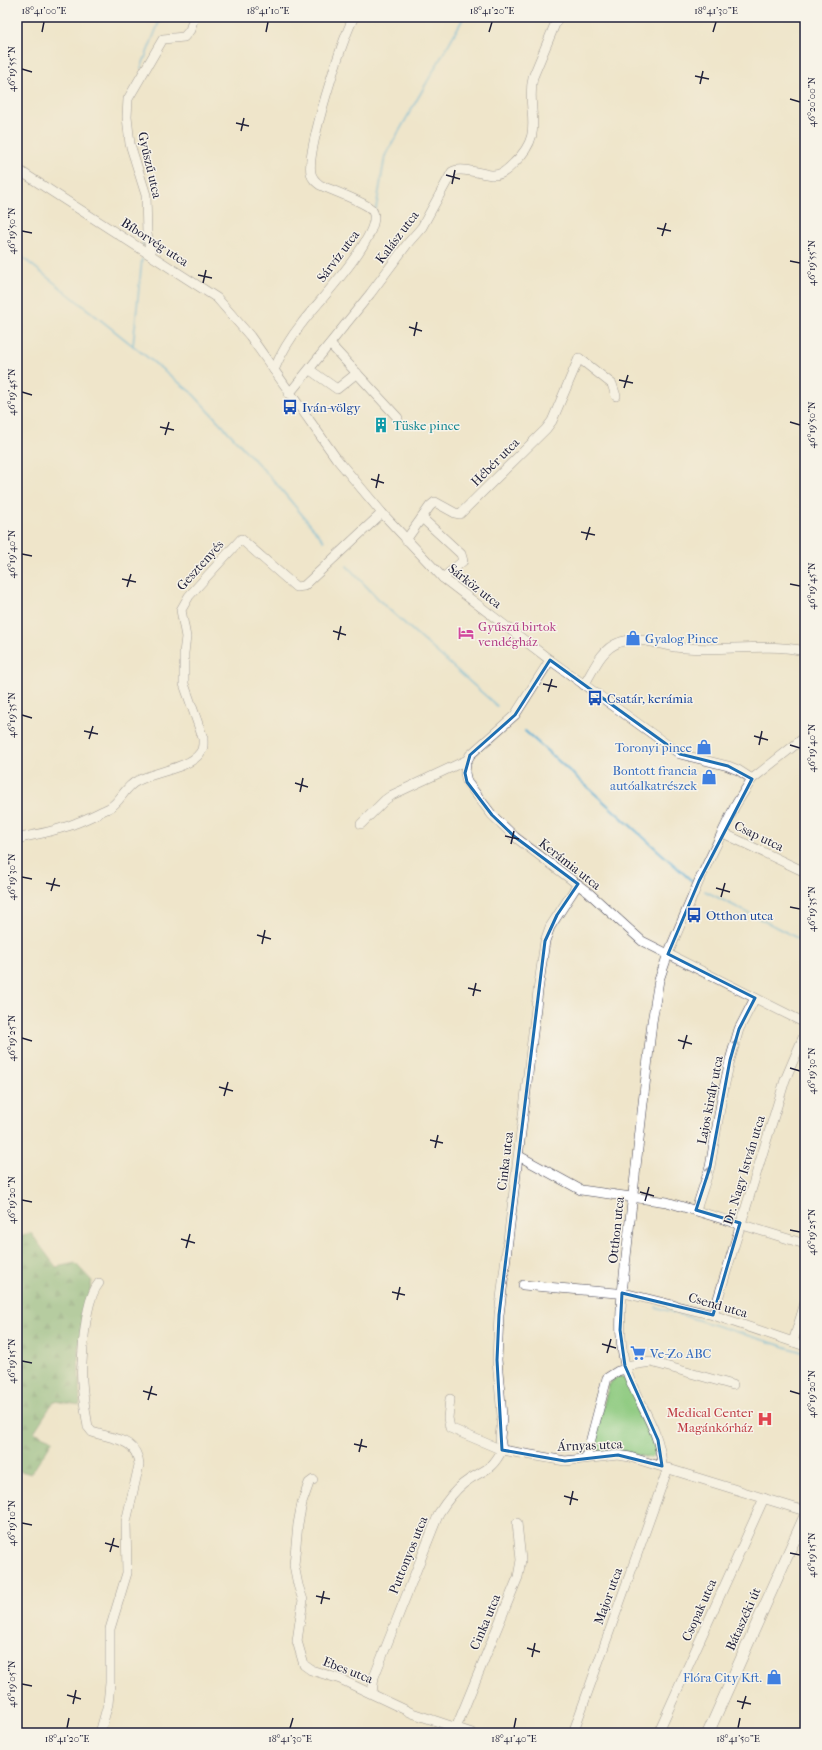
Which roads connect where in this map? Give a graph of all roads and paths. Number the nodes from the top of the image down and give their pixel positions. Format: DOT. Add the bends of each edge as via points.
graph roads {
  1 [pos="194,17"];
  2 [pos="354,17"];
  3 [pos="558,17"];
  4 [pos="17,169"];
  5 [pos="151,254"];
  6 [pos="330,344"];
  7 [pos="274,370"];
  8 [pos="310,370"];
  9 [pos="357,373"];
  10 [pos="289,394"];
  11 [pos="616,396"];
  12 [pos="398,418"];
  13 [pos="382,513"];
  14 [pos="422,518"];
  15 [pos="406,540"];
  16 [pos="443,578"];
  17 [pos="805,651"];
  18 [pos="550,660"];
  19 [pos="584,685"];
  20 [pos="805,737"];
  21 [pos="467,760"];
  22 [pos="752,779"];
  23 [pos="361,824"];
  24 [pos="723,833"];
  25 [pos="17,839"];
  26 [pos="805,872"];
  27 [pos="578,884"];
  28 [pos="668,954"];
  29 [pos="755,998"];
  30 [pos="805,1023"];
  31 [pos="805,1033"];
  32 [pos="519,1156"];
  33 [pos="633,1196"];
  34 [pos="696,1210"];
  35 [pos="740,1223"];
  36 [pos="805,1244"];
  37 [pos="98,1283"];
  38 [pos="523,1285"];
  39 [pos="622,1293"];
  40 [pos="805,1303"];
  41 [pos="712,1315"];
  42 [pos="793,1342"];
  43 [pos="805,1346"];
  44 [pos="626,1367"];
  45 [pos="733,1385"];
  46 [pos="450,1399"];
  47 [pos="502,1450"];
  48 [pos="586,1458"];
  49 [pos="665,1467"];
  50 [pos="313,1480"];
  51 [pos="764,1498"];
  52 [pos="805,1510"];
  53 [pos="805,1516"];
  54 [pos="517,1524"];
  55 [pos="372,1693"];
  56 [pos="456,1728"];
  57 [pos="100,1733"];
  58 [pos="472,1733"];
  59 [pos="572,1733"];
  60 [pos="658,1733"];
  61 [pos="708,1733"];
  1 -- 5 [label="street, Gyűszű utca" via="190,30 184,37 163,39 128,99 130,144 146,195 147,234"];
  2 -- 7 [label="street, Sárvíz utca" via="345,33 324,103 311,155 310,173 320,185 368,206 374,216 374,223 365,243 301,324 280,355"];
  3 -- 6 [label="street, Kalász utca" via="532,77 530,87 533,132 527,150 505,172 497,175 458,170 452,172 422,227"];
  4 -- 5 [label="street, Bíborvég utca"];
  5 -- 7 [label="street, Bíborvég utca" via="217,298 250,336"];
  6 -- 8 [label="street, Kalász utca"];
  6 -- 9 [label="street"];
  7 -- 10 [label="street, Bíborvég utca"];
  8 -- 9 [label="street" via="336,389"];
  8 -- 10 [label="street, Kalász utca"];
  9 -- 12 [label="street"];
  10 -- 13 [label="street, Sárköz utca" via="336,458"];
  11 -- 14 [label="street, Hébér utca" via="612,384 579,358 552,421 546,429 460,514 435,502"];
  13 -- 15 [label="street, Sárköz utca"];
  13 -- 25 [label="street, Gesztenyés" via="304,586 296,587 241,539 189,596 181,610 186,637 184,684 203,738 201,752 188,762 129,785 110,807 75,824"];
  14 -- 15 [label="street, Hébér utca"];
  14 -- 16 [label="street" via="463,558 463,561"];
  15 -- 16 [label="street, Sárköz utca"];
  16 -- 18 [label="street, Sárköz utca"];
  17 -- 19 [label="street" via="767,647 696,649 629,640 617,643 604,653"];
  18 -- 19 [label="street, Sárköz utca"];
  18 -- 21 [label="street" via="515,715 481,744"];
  19 -- 22 [label="street, Sárköz utca" via="680,754 728,766"];
  20 -- 22 [label="street, Otthon utca"];
  21 -- 23 [label="street" via="392,795"];
  21 -- 27 [label="street, Kerámia utca" via="467,782 492,815 515,837"];
  22 -- 24 [label="street, Otthon utca" via="735,806"];
  24 -- 26 [label="street, Csap utca"];
  24 -- 28 [label="street, Otthon utca"];
  27 -- 28 [label="street, Kerámia utca" via="642,941"];
  27 -- 32 [label="street, Cinka utca" via="557,915 545,941"];
  28 -- 29 [label="street, Kerámia utca"];
  28 -- 33 [label="street, Otthon utca" via="659,980 652,1022"];
  29 -- 30 [label="street, Kerámia utca"];
  34 -- 29 [label="street, Lajos király utca, one-way" via="710,1167 730,1060 739,1030"];
  31 -- 35 [label="street, Dr. Nagy István utca" via="785,1080"];
  32 -- 33 [label="street" via="581,1190"];
  32 -- 47 [label="street, Cinka utca" via="499,1315 497,1360"];
  33 -- 34 [label="street"];
  33 -- 39 [label="street, Otthon utca"];
  34 -- 35 [label="street"];
  35 -- 36 [label="street"];
  35 -- 41 [label="street, Dr. Nagy István utca"];
  37 -- 57 [label="street" via="89,1302 82,1364 88,1427 92,1432 128,1442 135,1448 139,1465 126,1522 127,1573 110,1629 108,1704"];
  38 -- 39 [label="street, Csend utca"];
  39 -- 41 [label="street, Csend utca"];
  39 -- 44 [label="street, Otthon utca" via="620,1330"];
  40 -- 42 [label="street"];
  41 -- 42 [label="street, Csend utca"];
  42 -- 43 [label="street, Csend utca"];
  44 -- 45 [label="street" via="651,1362"];
  44 -- 48 [label="street" via="608,1378"];
  44 -- 49 [label="street, Otthon utca" via="658,1440"];
  46 -- 47 [label="street, Árnyas utca" via="450,1428"];
  47 -- 48 [label="street, Árnyas utca" via="565,1460"];
  47 -- 55 [label="street, Puttonyos utca" via="496,1462 487,1470 463,1483 451,1495 439,1513 374,1677"];
  48 -- 49 [label="street, Árnyas utca" via="618,1455"];
  49 -- 51 [label="street, Árnyas utca"];
  49 -- 59 [label="street, Major utca"];
  50 -- 55 [label="street, Ebes utca" via="309,1483 302,1503 295,1545 294,1565 303,1600 297,1641 300,1655 304,1665 311,1670"];
  51 -- 52 [label="street, Árnyas utca"];
  51 -- 60 [label="street, Csopak utca"];
  53 -- 61 [label="main road, Bátaszéki út"];
  54 -- 56 [label="street, Cinka utca" via="521,1560 518,1577"];
  55 -- 56 [label="street, Ebes utca" via="412,1713"];
  56 -- 58 [label="street, Ebes utca"];
}
